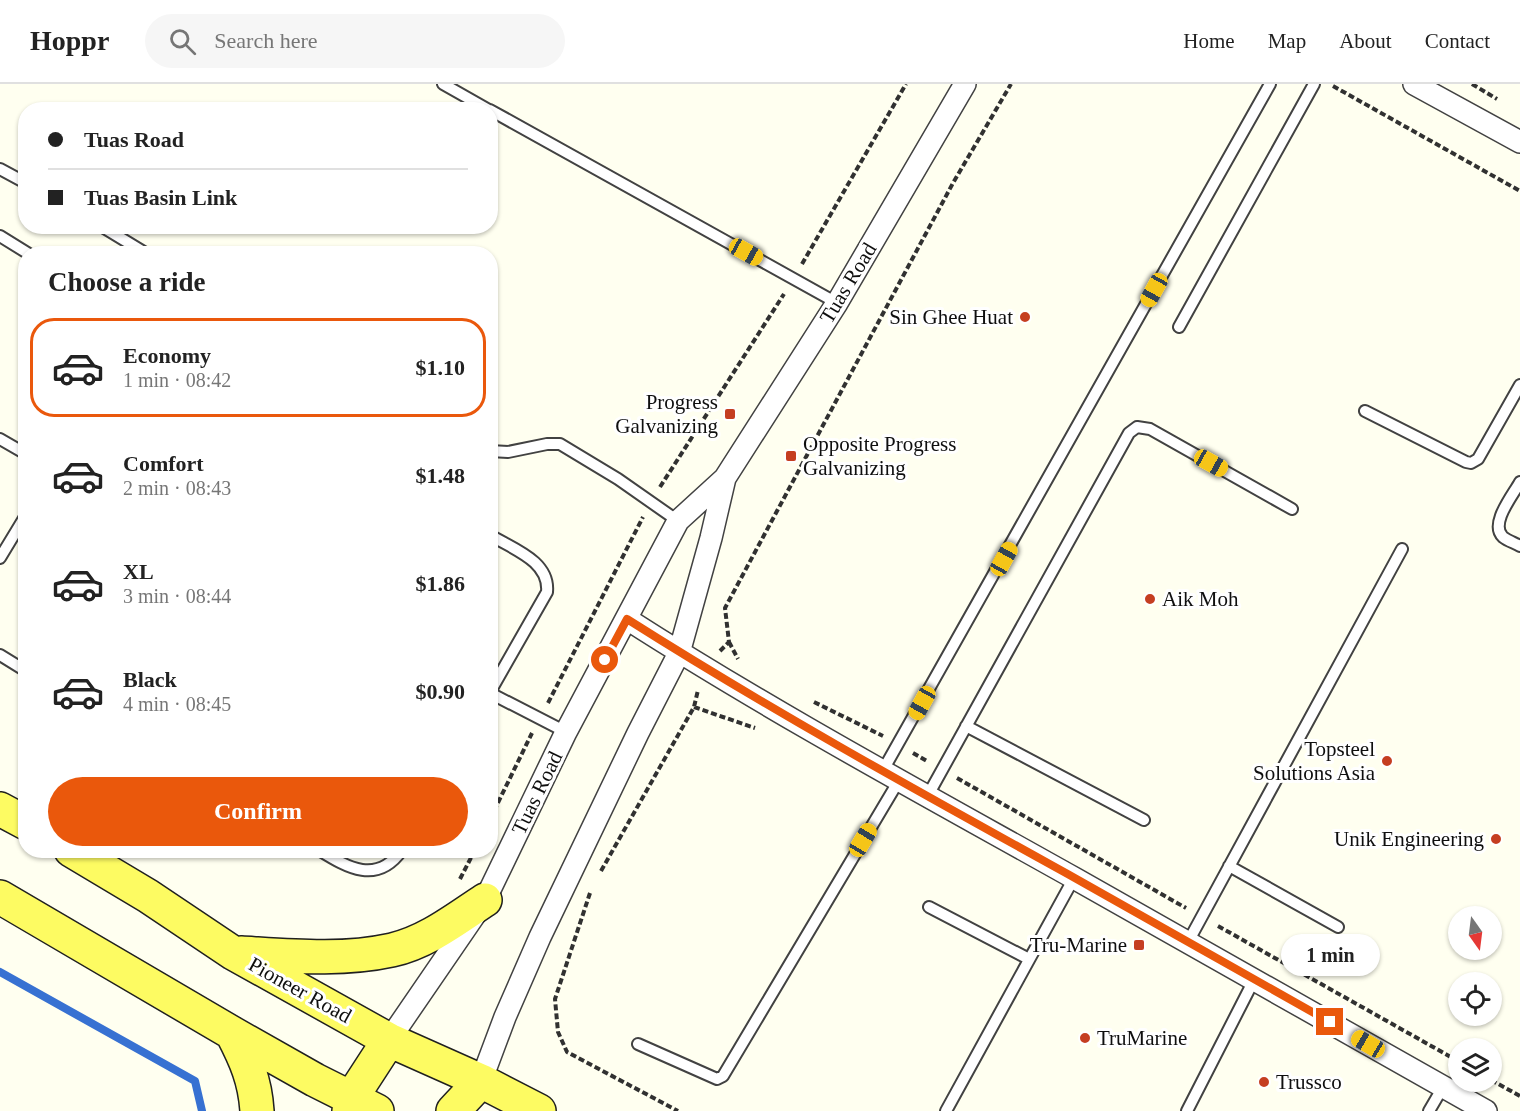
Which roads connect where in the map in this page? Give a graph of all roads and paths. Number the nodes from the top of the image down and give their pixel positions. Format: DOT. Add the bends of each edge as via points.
graph roads {
  1 [pos="443,84"];
  2 [pos="906,84"];
  3 [pos="965,84"];
  4 [pos="1011,84"];
  5 [pos="1270,84"];
  6 [pos="1314,84"];
  7 [pos="1330,84"];
  8 [pos="1426,87"];
  9 [pos="476,102"];
  10 [pos="498,114"];
  11 [pos="1520,142"];
  12 [pos="0,169"];
  13 [pos="18,179"];
  14 [pos="1520,192"];
  15 [pos="114,234"];
  16 [pos="0,236"];
  17 [pos="134,246"];
  18 [pos="18,247"];
  19 [pos="794,278"];
  20 [pos="837,303"];
  21 [pos="1179,327"];
  22 [pos="1520,385"];
  23 [pos="1365,411"];
  24 [pos="0,439"];
  25 [pos="18,449"];
  26 [pos="498,452"];
  27 [pos="725,478"];
  28 [pos="1520,482"];
  29 [pos="651,502"];
  30 [pos="1292,509"];
  31 [pos="678,521"];
  32 [pos="18,528"];
  33 [pos="498,540"];
  34 [pos="1520,546"];
  35 [pos="1402,549"];
  36 [pos="0,558"];
  37 [pos="627,619"];
  38 [pos="729,642"];
  39 [pos="679,653"];
  40 [pos="0,655"];
  41 [pos="18,665"];
  42 [pos="742,665"];
  43 [pos="704,666"];
  44 [pos="498,678"];
  45 [pos="498,696"];
  46 [pos="805,697"];
  47 [pos="540,718"];
  48 [pos="966,726"];
  49 [pos="566,732"];
  50 [pos="899,745"];
  51 [pos="943,770"];
  52 [pos="890,777"];
  53 [pos="927,797"];
  54 [pos="498,803"];
  55 [pos="0,809"];
  56 [pos="18,819"];
  57 [pos="1144,820"];
  58 [pos="84,858"];
  59 [pos="331,858"];
  60 [pos="395,858"];
  61 [pos="1229,866"];
  62 [pos="598,877"];
  63 [pos="1074,878"];
  64 [pos="592,887"];
  65 [pos="0,897"];
  66 [pos="485,900"];
  67 [pos="929,907"];
  68 [pos="1202,917"];
  69 [pos="1338,927"];
  70 [pos="1188,942"];
  71 [pos="233,953"];
  72 [pos="1029,959"];
  73 [pos="1254,980"];
  74 [pos="232,1033"];
  75 [pos="389,1040"];
  76 [pos="638,1044"];
  77 [pos="1448,1055"];
  78 [pos="1502,1086"];
  79 [pos="1443,1087"];
  80 [pos="475,1096"];
  81 [pos="1520,1096"];
  82 [pos="359,1107"];
  83 [pos="257,1111"];
  84 [pos="453,1111"];
  85 [pos="539,1111"];
  86 [pos="678,1111"];
  87 [pos="946,1111"];
  88 [pos="1187,1111"];
  89 [pos="1429,1111"];
  90 [pos="1486,1111"];
  1 -- 9 [label="lane"];
  2 -- 19 [label="path"];
  3 -- 20 [label="street, Tuas Road"];
  4 -- 38 [label="path" via="724,608"];
  5 -- 50 [label="lane"];
  6 -- 21 [label="lane"];
  7 -- 14 [label="path"];
  8 -- 11 [label="street"];
  10 -- 19 [label="lane"];
  12 -- 13 [label="lane"];
  15 -- 17 [label="lane"];
  16 -- 18 [label="lane"];
  19 -- 20 [label="lane"];
  19 -- 29 [label="path"];
  20 -- 27 [label="street, Tuas Road"];
  22 -- 23 [label="lane" via="1478,459 1471,463"];
  24 -- 25 [label="lane"];
  26 -- 29 [label="lane" via="560,444"];
  27 -- 31 [label="street, Tuas Road"];
  27 -- 39 [label="street, Tuas Road"];
  28 -- 34 [label="lane" via="1497,523 1503,537"];
  29 -- 31 [label="lane"];
  29 -- 47 [label="path"];
  30 -- 48 [label="lane" via="1150,429 1137,427 1129,433"];
  31 -- 37 [label="street, Tuas Road"];
  32 -- 36 [label="lane"];
  33 -- 44 [label="lane" via="538,564 548,580 547,592"];
  35 -- 61 [label="lane"];
  37 -- 39 [label="street"];
  37 -- 49 [label="street, Tuas Road"];
  38 -- 42 [label="path"];
  38 -- 43 [label="path"];
  39 -- 43 [label="street"];
  39 -- 80 [label="street, Tuas Road" via="540,937"];
  40 -- 41 [label="lane"];
  43 -- 52 [label="street"];
  43 -- 62 [label="path" via="694,707"];
  45 -- 47 [label="lane"];
  46 -- 50 [label="path"];
  47 -- 49 [label="lane"];
  47 -- 54 [label="path"];
  48 -- 51 [label="lane"];
  48 -- 57 [label="lane"];
  49 -- 66 [label="street, Tuas Road"];
  50 -- 51 [label="path"];
  50 -- 52 [label="lane"];
  51 -- 53 [label="lane"];
  51 -- 68 [label="path"];
  52 -- 53 [label="street"];
  52 -- 76 [label="lane" via="723,1076 717,1079"];
  53 -- 63 [label="street"];
  55 -- 56 [label="main road"];
  58 -- 71 [label="main road, Pioneer Road"];
  59 -- 60 [label="lane" via="356,870 374,871"];
  61 -- 68 [label="lane"];
  61 -- 69 [label="lane"];
  63 -- 70 [label="street"];
  63 -- 72 [label="lane"];
  64 -- 86 [label="path" via="555,999 558,1032 567,1052"];
  65 -- 74 [label="main road"];
  66 -- 71 [label="main road" via="440,929 394,950 316,958"];
  66 -- 75 [label="street, Tuas Road"];
  67 -- 72 [label="lane"];
  68 -- 70 [label="lane"];
  68 -- 77 [label="path"];
  70 -- 73 [label="street"];
  71 -- 75 [label="main road, Pioneer Road"];
  72 -- 87 [label="lane"];
  73 -- 79 [label="street"];
  73 -- 88 [label="lane"];
  74 -- 82 [label="main road"];
  74 -- 83 [label="main road" via="247,1062"];
  75 -- 80 [label="main road, Pioneer Road"];
  75 -- 82 [label="main road, Tuas Road"];
  78 -- 81 [label="path"];
  79 -- 89 [label="lane"];
  79 -- 90 [label="street"];
  80 -- 84 [label="main road, Tuas Road"];
  80 -- 85 [label="main road, Pioneer Road"];
}
